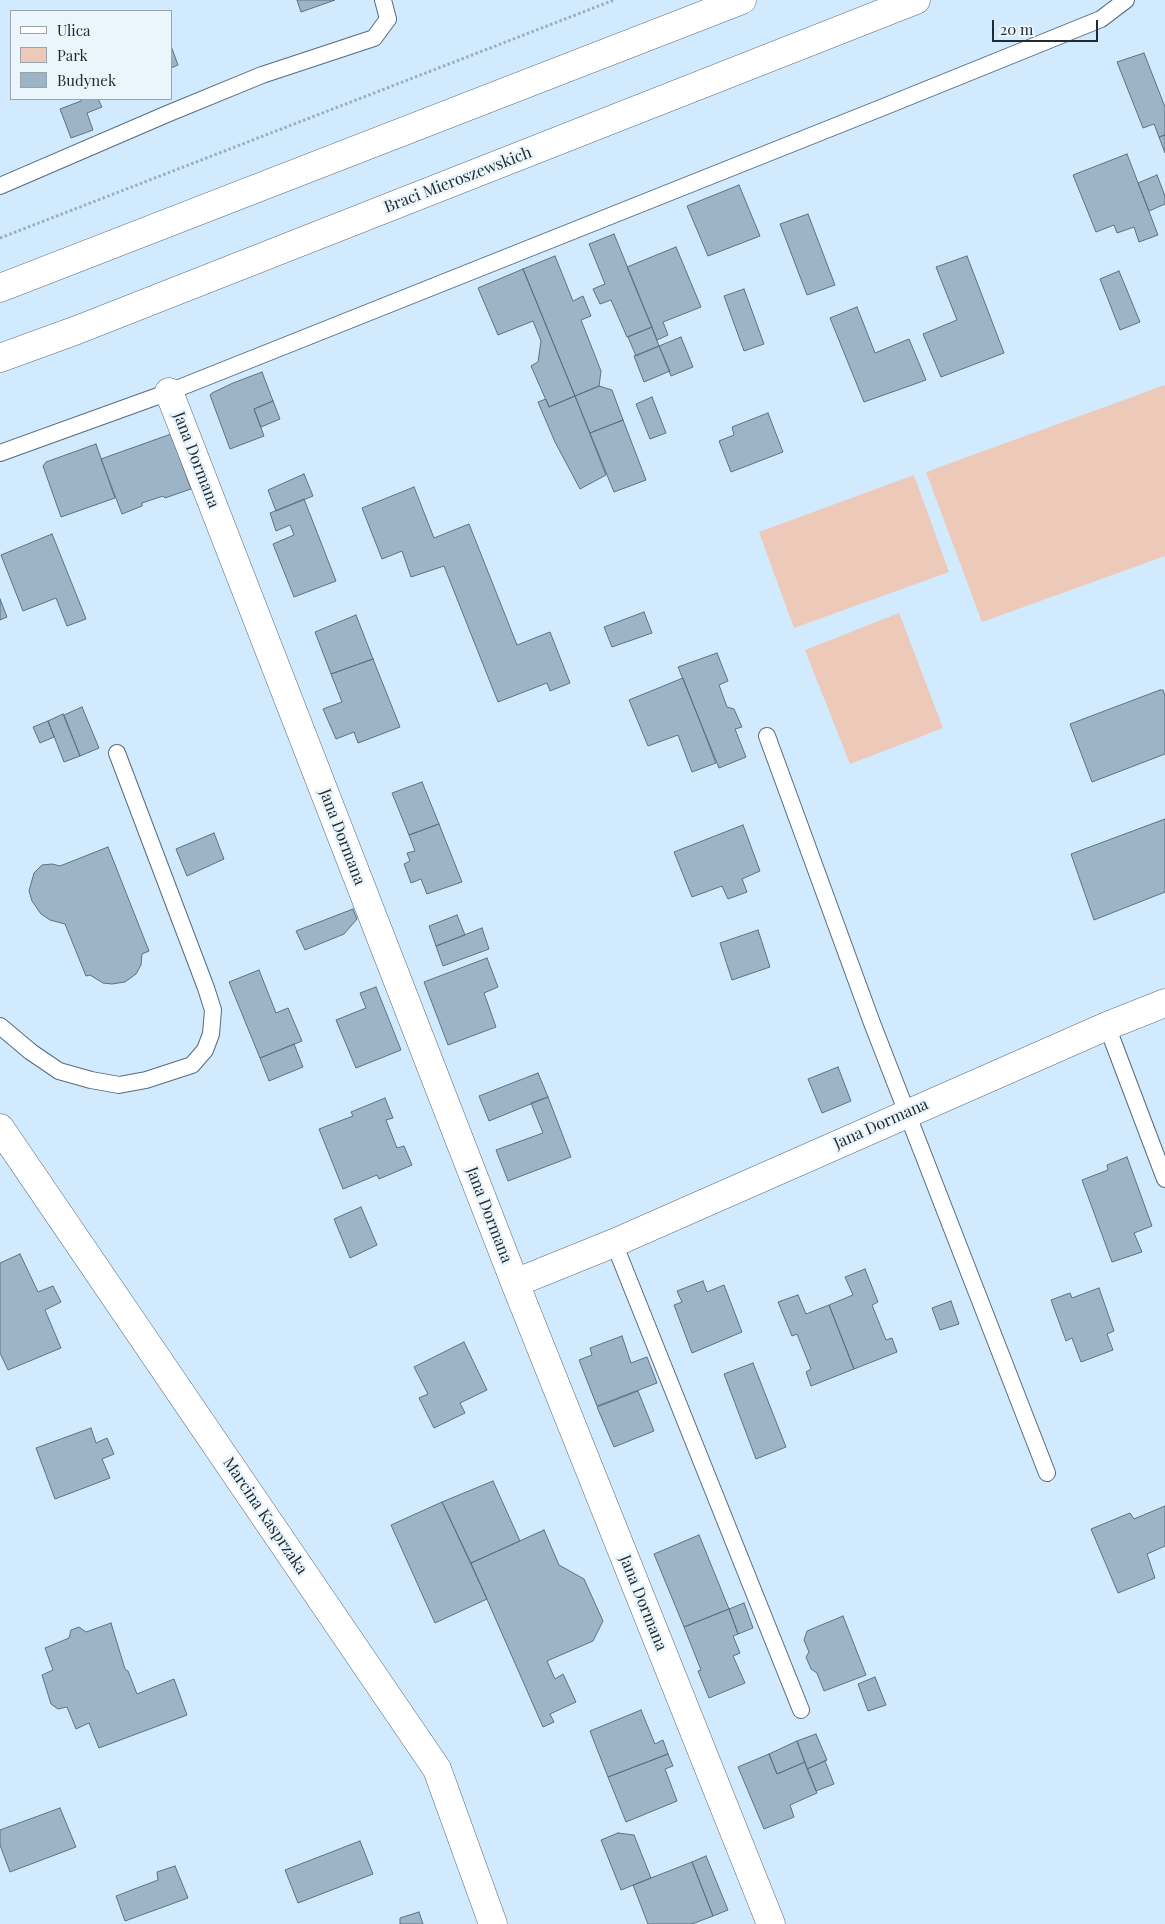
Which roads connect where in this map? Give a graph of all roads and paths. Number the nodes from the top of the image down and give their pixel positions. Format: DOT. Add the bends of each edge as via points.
graph roads {
  1 [pos="383,0"];
  2 [pos="614,0"];
  3 [pos="742,0"];
  4 [pos="916,0"];
  5 [pos="1126,0"];
  6 [pos="0,186"];
  7 [pos="0,238"];
  8 [pos="0,288"];
  9 [pos="0,358"];
  10 [pos="169,392"];
  11 [pos="0,452"];
  12 [pos="767,736"];
  13 [pos="117,753"];
  14 [pos="1165,1003"];
  15 [pos="0,1026"];
  16 [pos="1106,1026"];
  17 [pos="908,1112"];
  18 [pos="0,1128"];
  19 [pos="1165,1178"];
  20 [pos="614,1243"];
  21 [pos="515,1283"];
  22 [pos="1047,1473"];
  23 [pos="801,1710"];
  24 [pos="493,1924"];
  25 [pos="771,1924"];
  1 -- 6 [label="lane" via="388,19 374,38 262,75"];
  2 -- 7 [label="path"];
  3 -- 8 [label="street"];
  4 -- 9 [label="street, Braci Mieroszewskich"];
  5 -- 10 [label="lane" via="1101,19"];
  10 -- 11 [label="lane"];
  10 -- 21 [label="street, Jana Dormana"];
  12 -- 17 [label="lane"];
  13 -- 15 [label="lane" via="213,1010 211,1034 205,1050 192,1065 119,1085 59,1071"];
  14 -- 16 [label="street, Jana Dormana"];
  16 -- 17 [label="street, Jana Dormana"];
  16 -- 19 [label="lane"];
  17 -- 20 [label="street, Jana Dormana"];
  17 -- 22 [label="lane"];
  18 -- 24 [label="street, Marcina Kasprzaka" via="437,1769"];
  20 -- 21 [label="street, Jana Dormana"];
  20 -- 23 [label="lane"];
  21 -- 25 [label="street, Jana Dormana"];
}
